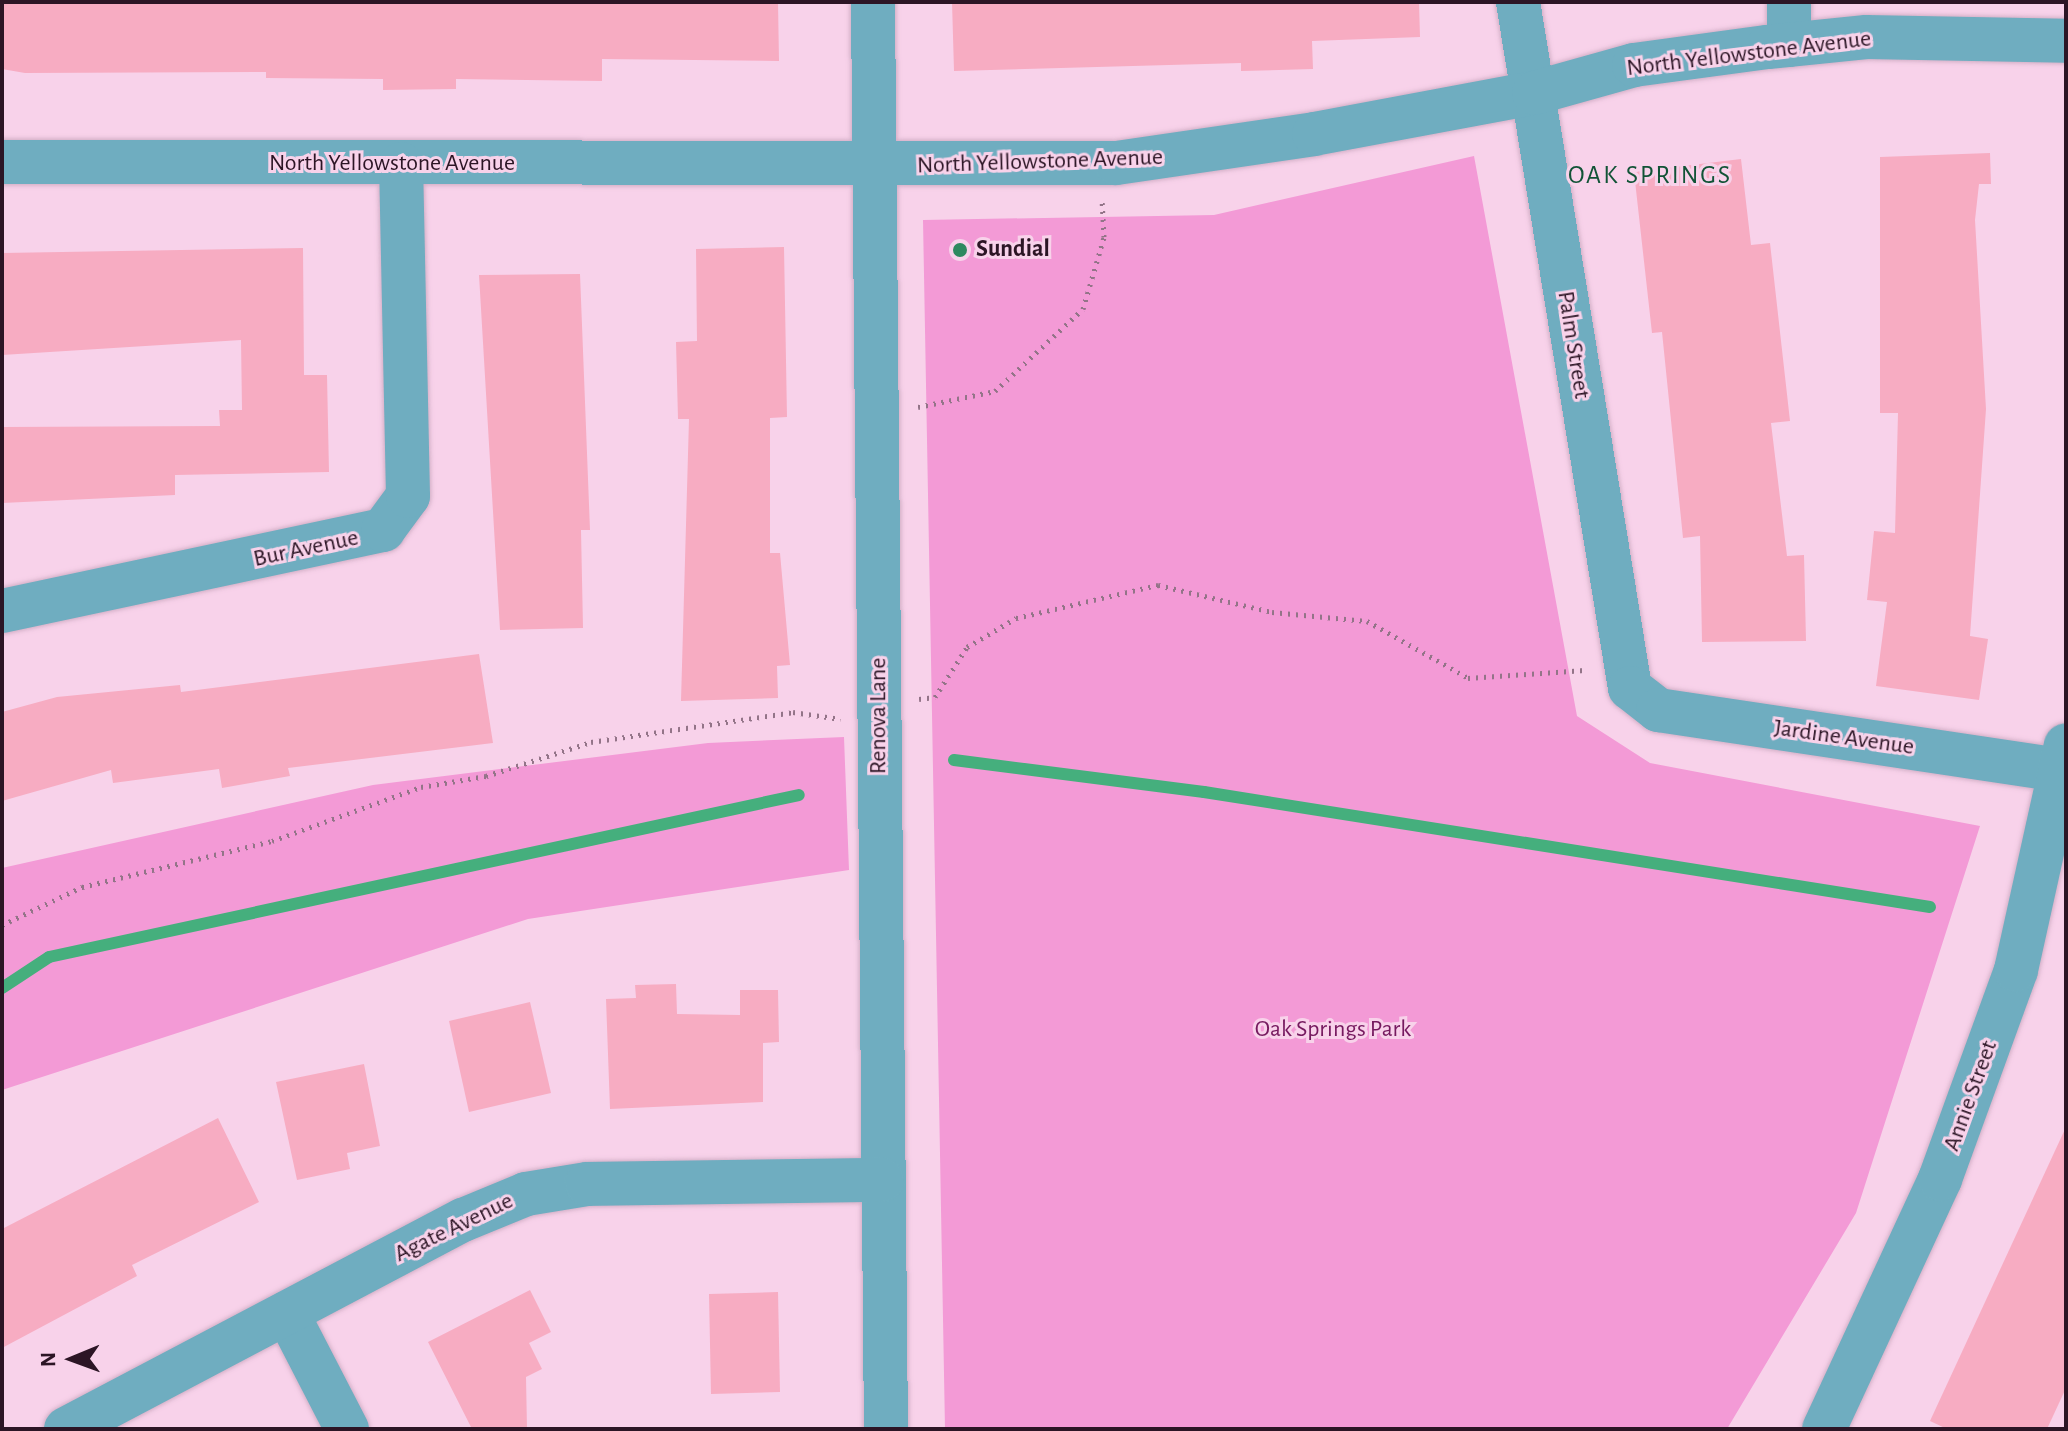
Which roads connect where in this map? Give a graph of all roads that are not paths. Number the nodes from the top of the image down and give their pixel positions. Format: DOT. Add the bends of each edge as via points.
graph roads {
  1 [pos="873,2"];
  2 [pos="1518,2"];
  3 [pos="1789,2"];
  4 [pos="2066,41"];
  5 [pos="1789,45"];
  6 [pos="1534,93"];
  7 [pos="2,162"];
  8 [pos="401,164"];
  9 [pos="875,167"];
  10 [pos="2,611"];
  11 [pos="1626,677"];
  12 [pos="2065,762"];
  13 [pos="882,1180"];
  14 [pos="287,1313"];
  15 [pos="68,1428"];
  16 [pos="347,1429"];
  17 [pos="886,1429"];
  18 [pos="1824,1429"];
  1 -- 9 [label="street, Renova Lane"];
  2 -- 6 [label="street, Palm Street"];
  3 -- 5 [label="street"];
  4 -- 5 [label="street, North Yellowstone Avenue" via="1866,37"];
  5 -- 6 [label="street, North Yellowstone Avenue" via="1634,65"];
  6 -- 9 [label="street, North Yellowstone Avenue" via="1203,154 1100,163"];
  6 -- 11 [label="street, Palm Street"];
  7 -- 8 [label="street, North Yellowstone Avenue"];
  8 -- 9 [label="street, North Yellowstone Avenue"];
  8 -- 10 [label="street, Bur Avenue" via="408,496 389,524 362,538"];
  9 -- 13 [label="street, Renova Lane"];
  11 -- 12 [label="street, Jardine Avenue" via="1658,710"];
  12 -- 18 [label="street, Annie Street" via="2011,985 1940,1179"];
  13 -- 14 [label="street, Agate Avenue" via="562,1186 499,1202"];
  13 -- 17 [label="street, Renova Lane"];
  14 -- 15 [label="street, Agate Avenue"];
  14 -- 16 [label="street"];
}
